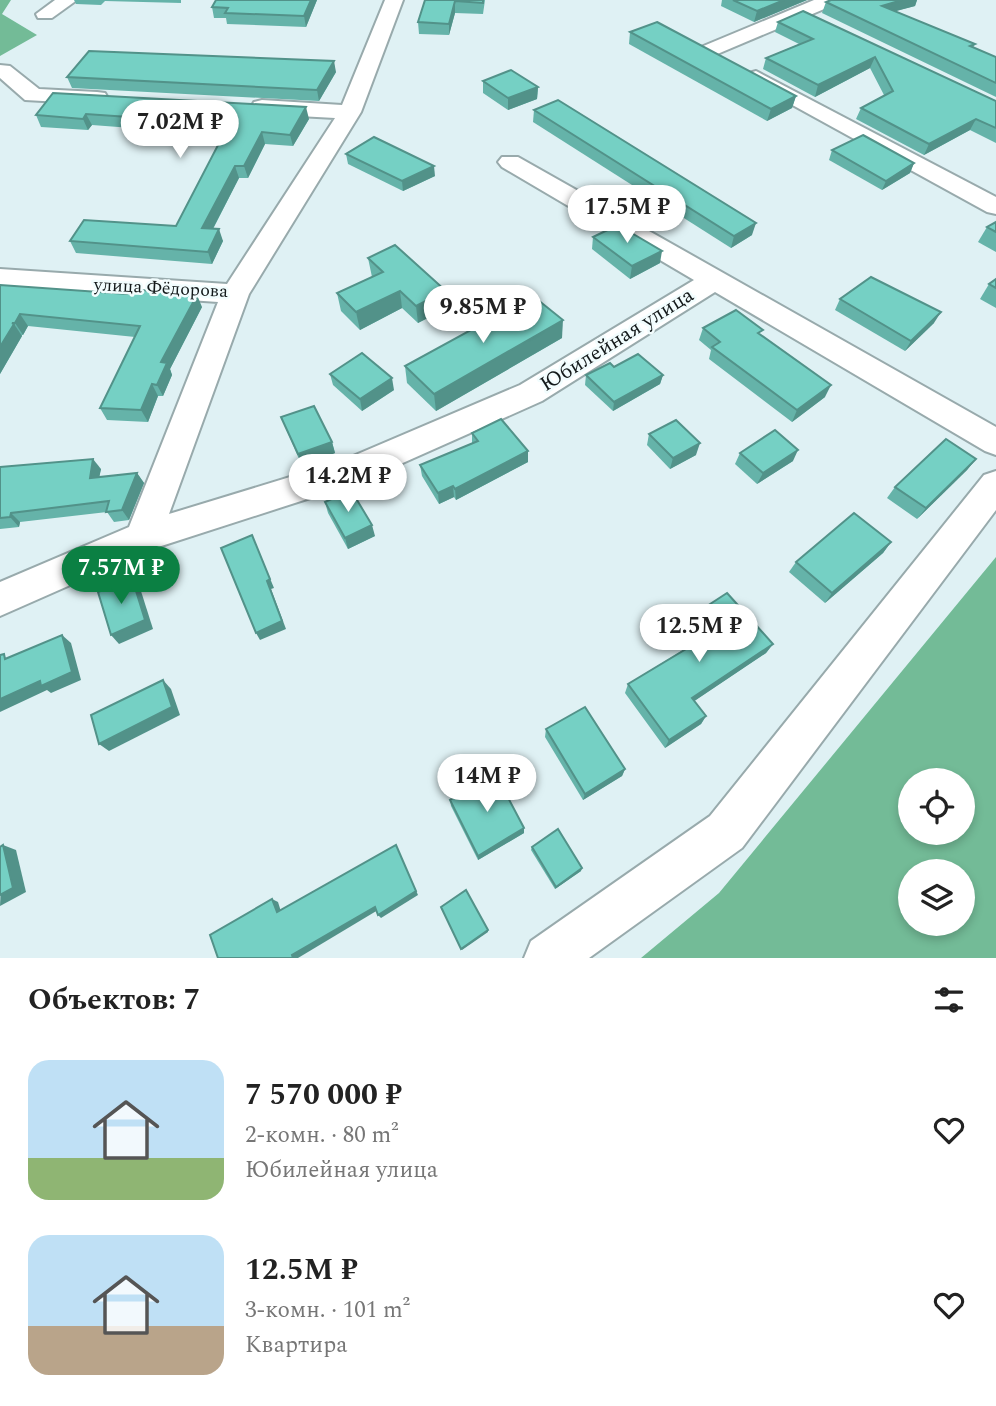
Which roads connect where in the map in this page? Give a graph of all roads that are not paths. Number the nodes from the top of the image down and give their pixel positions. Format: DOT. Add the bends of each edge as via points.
graph roads {
  1 [pos="68,0"];
  2 [pos="394,0"];
  3 [pos="830,0"];
  4 [pos="801,13"];
  5 [pos="44,14"];
  6 [pos="825,25"];
  7 [pos="3,70"];
  8 [pos="116,99"];
  9 [pos="240,106"];
  10 [pos="350,112"];
  11 [pos="510,162"];
  12 [pos="996,207"];
  13 [pos="0,278"];
  14 [pos="713,281"];
  15 [pos="235,294"];
  16 [pos="996,442"];
  17 [pos="996,485"];
  18 [pos="143,537"];
  19 [pos="0,600"];
  20 [pos="548,958"];
  1 -- 5 [label="street"];
  2 -- 10 [label="street, улица Фёдорова"];
  3 -- 4 [label="street"];
  4 -- 6 [label="street"];
  4 -- 12 [label="street" via="708,51"];
  7 -- 8 [label="street" via="33,95"];
  9 -- 10 [label="street"];
  10 -- 15 [label="street, улица Фёдорова"];
  11 -- 14 [label="street"];
  13 -- 15 [label="street, улица Фёдорова"];
  14 -- 16 [label="street, Юбилейная улица"];
  14 -- 18 [label="street, Юбилейная улица" via="531,393 348,473"];
  15 -- 18 [label="street"];
  17 -- 20 [label="street" via="726,832"];
  18 -- 19 [label="street, Юбилейная улица"];
}
